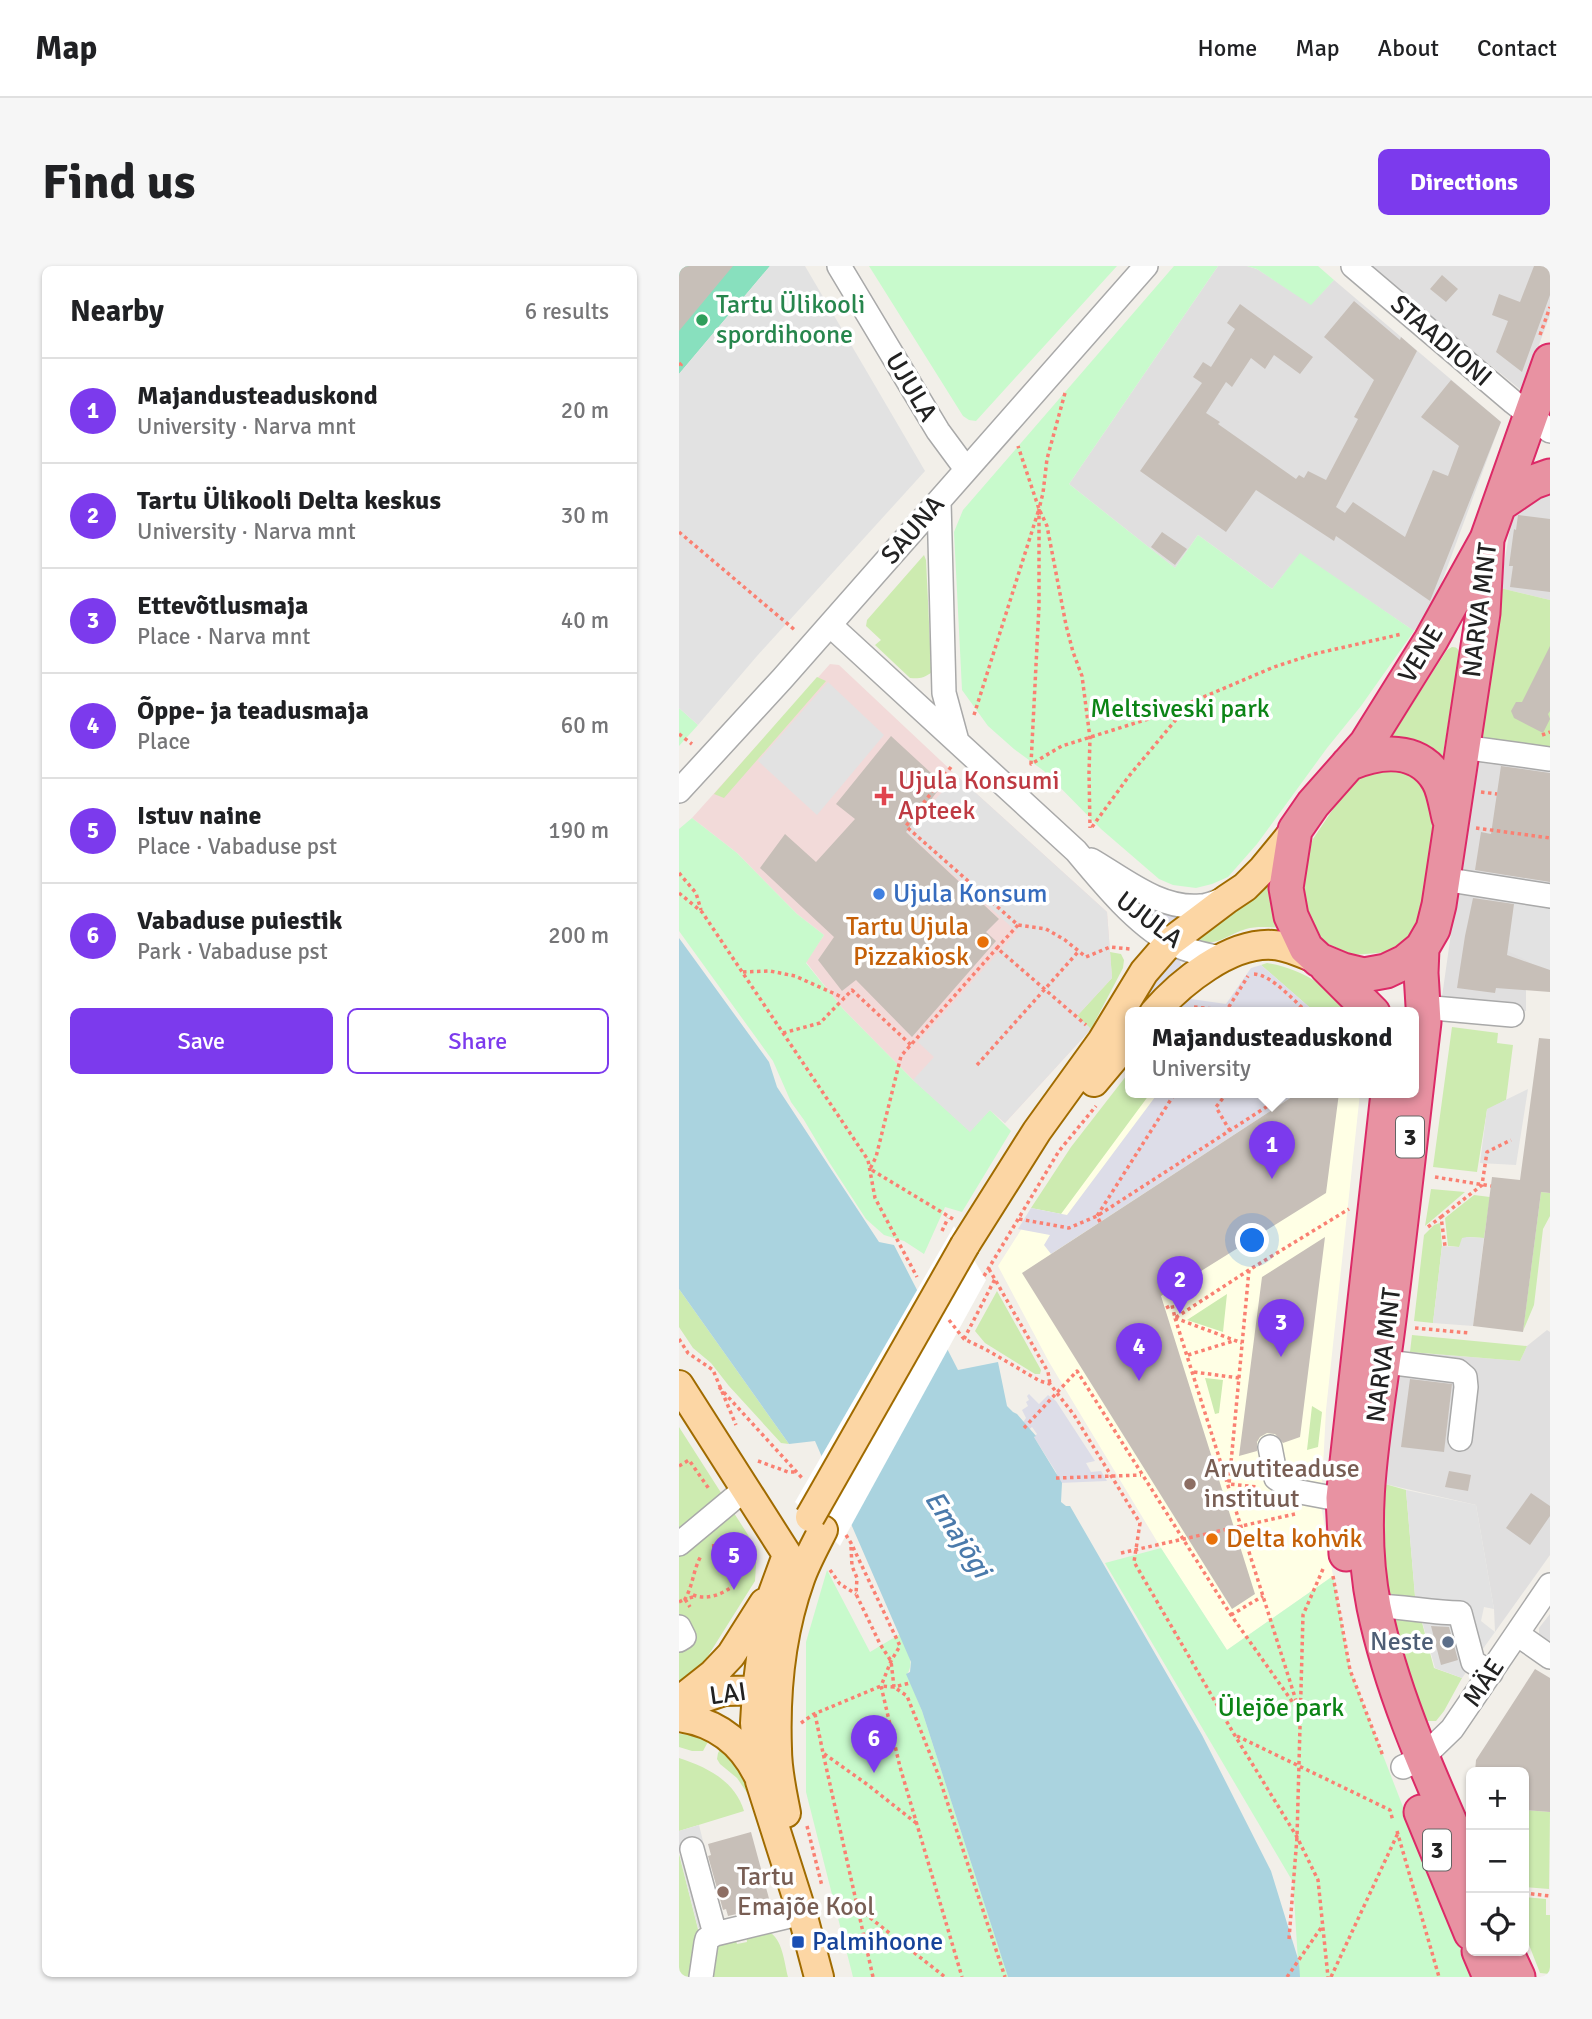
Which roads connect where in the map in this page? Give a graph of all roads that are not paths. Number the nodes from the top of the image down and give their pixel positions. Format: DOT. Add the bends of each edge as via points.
graph roads {
  1 [pos="839,266"];
  2 [pos="1146,266"];
  3 [pos="1353,266"];
  4 [pos="1550,361"];
  5 [pos="1540,423"];
  6 [pos="966,469"];
  7 [pos="1550,476"];
  8 [pos="939,500"];
  9 [pos="1499,505"];
  10 [pos="1487,539"];
  11 [pos="830,625"];
  12 [pos="957,741"];
  13 [pos="1462,747"];
  14 [pos="1550,759"];
  15 [pos="1348,764"];
  16 [pos="679,791"];
  17 [pos="1462,826"];
  18 [pos="1296,830"];
  19 [pos="1076,851"];
  20 [pos="1443,879"];
  21 [pos="1550,895"];
  22 [pos="1227,899"];
  23 [pos="1170,942"];
  24 [pos="1422,948"];
  25 [pos="1222,958"];
  26 [pos="1319,960"];
  27 [pos="1159,1007"];
  28 [pos="1367,1007"];
  29 [pos="1422,1007"];
  30 [pos="1512,1015"];
  31 [pos="1125,1045"];
  32 [pos="1419,1063"];
  33 [pos="1388,1098"];
  34 [pos="1415,1098"];
  35 [pos="978,1259"];
  36 [pos="1371,1360"];
  37 [pos="679,1385"];
  38 [pos="1460,1439"];
  39 [pos="1270,1447"];
  40 [pos="745,1489"];
  41 [pos="1355,1497"];
  42 [pos="679,1544"];
  43 [pos="794,1565"];
  44 [pos="1550,1584"];
  45 [pos="1374,1606"];
  46 [pos="679,1627"];
  47 [pos="1517,1634"];
  48 [pos="679,1640"];
  49 [pos="1550,1657"];
  50 [pos="1491,1673"];
  51 [pos="768,1690"];
  52 [pos="679,1701"];
  53 [pos="679,1707"];
  54 [pos="679,1717"];
  55 [pos="1412,1763"];
  56 [pos="761,1781"];
  57 [pos="692,1849"];
  58 [pos="1466,1861"];
  59 [pos="802,1913"];
  60 [pos="1466,1919"];
  61 [pos="715,1934"];
  62 [pos="1481,1956"];
  63 [pos="1508,1956"];
  64 [pos="701,1977"];
  65 [pos="819,1977"];
  66 [pos="1490,1977"];
  67 [pos="1518,1977"];
  1 -- 6 [label="street, UJULA" via="938,431"];
  2 -- 6 [label="street, SAUNA"];
  3 -- 5 [label="street, STAADIONI"];
  4 -- 5 [label="highway, NARVA MNT"];
  5 -- 9 [label="highway, NARVA MNT"];
  6 -- 8 [label="street, SAUNA"];
  7 -- 9 [label="highway"];
  8 -- 11 [label="street, SAUNA"];
  8 -- 12 [label="street" via="944,693"];
  9 -- 10 [label="highway, NARVA MNT"];
  10 -- 13 [label="highway, NARVA MNT" via="1483,613"];
  10 -- 15 [label="highway, VENE" via="1424,652 1366,744"];
  11 -- 12 [label="street, UJULA"];
  11 -- 16 [label="street, SAUNA"];
  12 -- 19 [label="street, UJULA"];
  13 -- 14 [label="street"];
  13 -- 17 [label="highway, NARVA MNT"];
  15 -- 17 [label="highway" via="1394,752 1414,758 1439,781"];
  15 -- 18 [label="highway"];
  17 -- 20 [label="highway"];
  18 -- 22 [label="main road" via="1263,869"];
  18 -- 26 [label="highway" via="1286,888 1291,916 1306,948"];
  19 -- 22 [label="street, UJULA" via="1157,899 1202,906"];
  19 -- 23 [label="street, UJULA" via="1111,892"];
  20 -- 21 [label="street"];
  20 -- 24 [label="highway" via="1433,929"];
  22 -- 23 [label="main road"];
  23 -- 25 [label="street, UJULA"];
  23 -- 35 [label="main road" via="1144,972 1102,1041 1037,1131"];
  24 -- 26 [label="highway" via="1387,971 1364,975"];
  24 -- 29 [label="highway, NARVA MNT / 3"];
  25 -- 26 [label="main road" via="1273,945"];
  25 -- 27 [label="main road" via="1171,993"];
  26 -- 28 [label="highway"];
  29 -- 30 [label="street"];
  29 -- 32 [label="highway, NARVA MNT / 3"];
  31 -- 35 [label="main road" via="1045,1148"];
  33 -- 36 [label="highway, NARVA MNT / 3"];
  34 -- 36 [label="highway, NARVA MNT / 3" via="1388,1326"];
  35 -- 43 [label="main road, bridge"];
  36 -- 38 [label="street" via="1458,1371 1465,1377"];
  36 -- 41 [label="highway, NARVA MNT / 3"];
  37 -- 40 [label="main road"];
  39 -- 41 [label="street" via="1276,1478 1295,1492"];
  40 -- 42 [label="street"];
  40 -- 43 [label="main road"];
  41 -- 45 [label="highway, NARVA MNT / 3"];
  41 -- 55 [label="highway, NARVA MNT / 3" via="1344,1537 1351,1601 1388,1730"];
  43 -- 51 [label="main road" via="772,1596 761,1651"];
  43 -- 52 [label="main road" via="731,1655"];
  44 -- 47 [label="street, MÄE"];
  45 -- 50 [label="street" via="1460,1613 1473,1662"];
  45 -- 55 [label="highway, NARVA MNT / 3"];
  46 -- 48 [label="street" via="684,1637"];
  47 -- 49 [label="street"];
  47 -- 50 [label="street, MÄE"];
  50 -- 55 [label="street, MÄE" via="1452,1729"];
  51 -- 53 [label="main road, LAI" via="724,1691"];
  51 -- 56 [label="main road" via="755,1724"];
  51 -- 59 [label="main road"];
  54 -- 56 [label="main road" via="696,1719 738,1744"];
  55 -- 58 [label="highway, NARVA MNT / 3"];
  55 -- 60 [label="highway, NARVA MNT / 3"];
  56 -- 59 [label="main road"];
  57 -- 61 [label="street"];
  59 -- 61 [label="street"];
  59 -- 65 [label="main road"];
  61 -- 64 [label="street" via="705,1944"];
  62 -- 66 [label="highway"];
  63 -- 67 [label="highway"];
}
